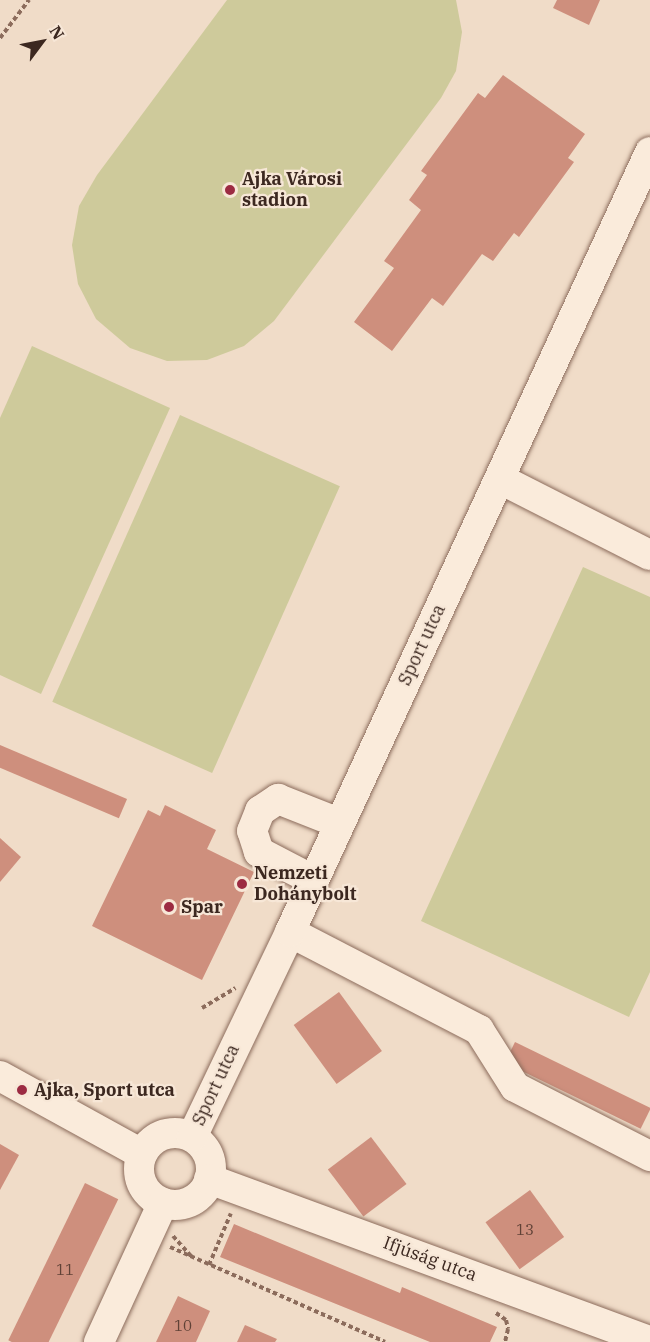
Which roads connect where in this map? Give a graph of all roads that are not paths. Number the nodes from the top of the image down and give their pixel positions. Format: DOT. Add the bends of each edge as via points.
graph roads {
  1 [pos="650,152"];
  2 [pos="500,479"];
  3 [pos="650,555"];
  4 [pos="339,823"];
  5 [pos="313,880"];
  6 [pos="290,932"];
  7 [pos="0,1076"];
  8 [pos="192,1137"];
  9 [pos="142,1154"];
  10 [pos="650,1155"];
  11 [pos="209,1179"];
  12 [pos="163,1203"];
  13 [pos="650,1341"];
  14 [pos="99,1342"];
  1 -- 2 [label="street, Sport utca"];
  2 -- 3 [label="street"];
  2 -- 4 [label="street, Sport utca"];
  4 -- 5 [label="street, Sport utca"];
  4 -- 5 [label="street" via="278,799 260,811 252,831 259,852"];
  5 -- 6 [label="street, Sport utca"];
  6 -- 8 [label="street, Sport utca"];
  6 -- 10 [label="street" via="479,1030 515,1087"];
  7 -- 9 [label="street"];
  8 -- 9 [label="street, Sport utca" via="178,1133 163,1135"];
  8 -- 11 [label="street, Sport utca" via="208,1155"];
  9 -- 12 [label="street" via="140,1179 149,1193"];
  11 -- 12 [label="street" via="191,1201"];
  11 -- 13 [label="street, Ifjúság utca"];
  12 -- 14 [label="street"];
}
